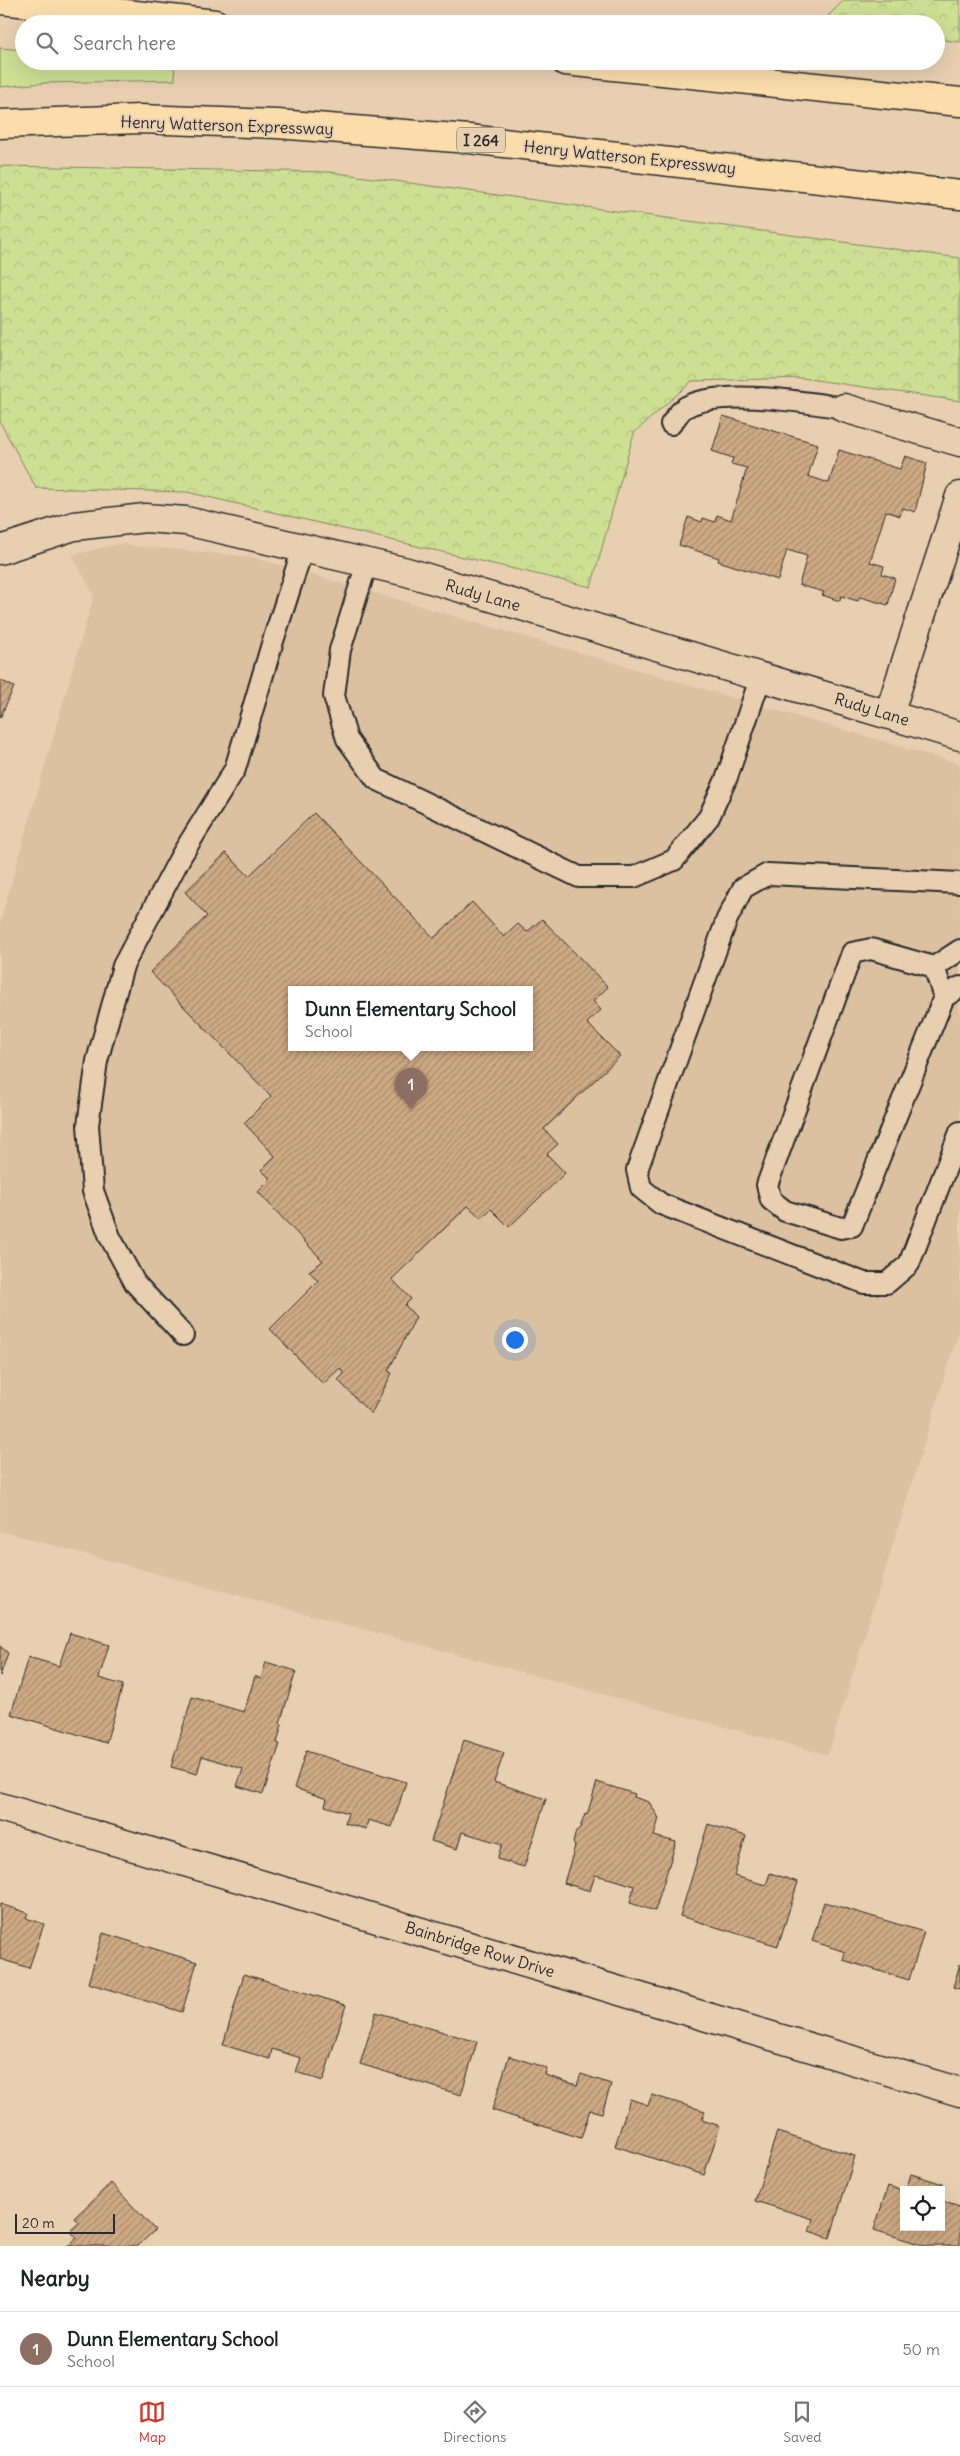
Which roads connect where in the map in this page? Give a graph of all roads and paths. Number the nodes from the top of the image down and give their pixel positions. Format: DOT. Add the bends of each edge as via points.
graph roads {
  1 [pos="2,0"];
  2 [pos="135,15"];
  3 [pos="652,70"];
  4 [pos="960,102"];
  5 [pos="0,124"];
  6 [pos="960,195"];
  7 [pos="844,408"];
  8 [pos="671,424"];
  9 [pos="960,442"];
  10 [pos="960,496"];
  11 [pos="303,548"];
  12 [pos="0,550"];
  13 [pos="367,563"];
  14 [pos="762,676"];
  15 [pos="888,714"];
  16 [pos="960,736"];
  17 [pos="960,883"];
  18 [pos="960,950"];
  19 [pos="934,967"];
  20 [pos="952,992"];
  21 [pos="960,1132"];
  22 [pos="183,1335"];
  23 [pos="0,1807"];
  24 [pos="960,2092"];
  1 -- 2 [label="highway"];
  3 -- 4 [label="highway"];
  5 -- 6 [label="highway, Henry Watterson Expressway / I 264" via="140,120 277,124 470,139"];
  7 -- 8 [label="lane" via="789,398 709,399 685,407"];
  7 -- 9 [label="street"];
  10 -- 15 [label="street"];
  11 -- 12 [label="street, Rudy Lane" via="186,521 144,518 74,526"];
  11 -- 13 [label="street, Rudy Lane"];
  11 -- 22 [label="lane" via="235,769 182,856 123,966 98,1061 88,1124 93,1192 110,1237 135,1282"];
  13 -- 14 [label="street, Rudy Lane"];
  13 -- 14 [label="lane" via="340,650 334,696 346,740 376,779 579,877 634,877 674,860 709,818 727,777"];
  14 -- 15 [label="street, Rudy Lane"];
  15 -- 16 [label="street, Rudy Lane"];
  17 -- 21 [label="lane" via="768,874 743,888 727,919 637,1170 641,1188 661,1204 864,1283 887,1283 908,1264"];
  18 -- 19 [label="lane"];
  19 -- 20 [label="lane"];
  19 -- 20 [label="lane" via="871,949 852,953 767,1185 771,1200 784,1211 841,1228 852,1226"];
  23 -- 24 [label="street, Bainbridge Row Drive"];
}
